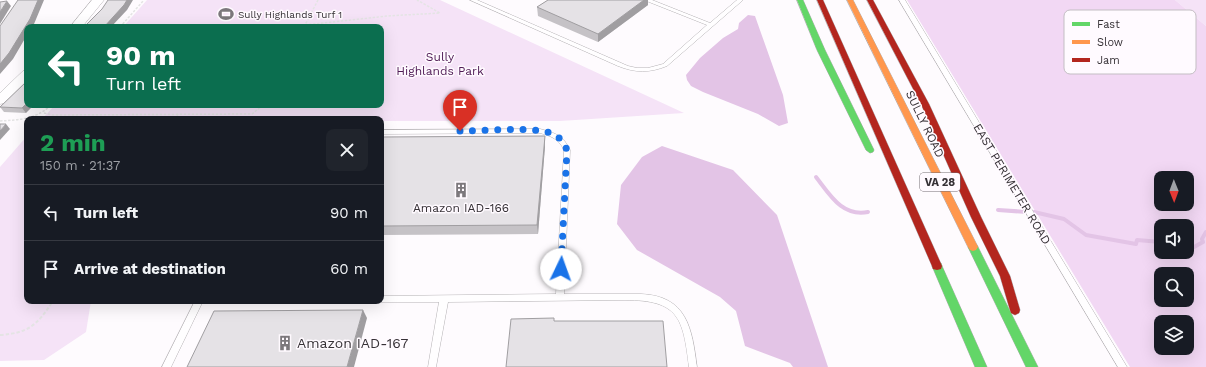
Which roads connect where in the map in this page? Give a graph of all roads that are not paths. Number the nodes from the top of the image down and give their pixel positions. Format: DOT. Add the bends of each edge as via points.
graph roads {
  1 [pos="98,0"];
  2 [pos="473,0"];
  3 [pos="647,0"];
  4 [pos="740,0"];
  5 [pos="800,0"];
  6 [pos="820,0"];
  7 [pos="850,0"];
  8 [pos="870,0"];
  9 [pos="902,0"];
  10 [pos="78,24"];
  11 [pos="711,25"];
  12 [pos="24,77"];
  13 [pos="0,100"];
  14 [pos="384,132"];
  15 [pos="874,159"];
  16 [pos="907,223"];
  17 [pos="947,290"];
  18 [pos="560,298"];
  19 [pos="384,299"];
  20 [pos="444,299"];
  21 [pos="198,304"];
  22 [pos="1031,365"];
  23 [pos="166,367"];
  24 [pos="432,367"];
  25 [pos="693,367"];
  26 [pos="981,367"];
  27 [pos="1123,367"];
  1 -- 10 [label="street"];
  2 -- 11 [label="lane" via="620,66 639,70 665,64"];
  3 -- 11 [label="lane"];
  4 -- 11 [label="lane"];
  5 -- 15 [label="highway" via="821,50"];
  6 -- 17 [label="highway, VA 28"];
  7 -- 22 [label="highway, SULLY ROAD / VA 28"];
  8 -- 22 [label="highway" via="918,90 1005,276"];
  9 -- 27 [label="lane, EAST PERIMETER ROAD"];
  12 -- 13 [label="street"];
  14 -- 18 [label="lane" via="540,130 553,134 563,141 567,150"];
  16 -- 17 [label="highway"];
  17 -- 26 [label="highway, VA 28"];
  18 -- 20 [label="lane"];
  18 -- 25 [label="lane" via="625,297 660,301 678,312 684,321 689,336"];
  19 -- 20 [label="lane"];
  20 -- 24 [label="lane"];
  21 -- 23 [label="lane"];
}
